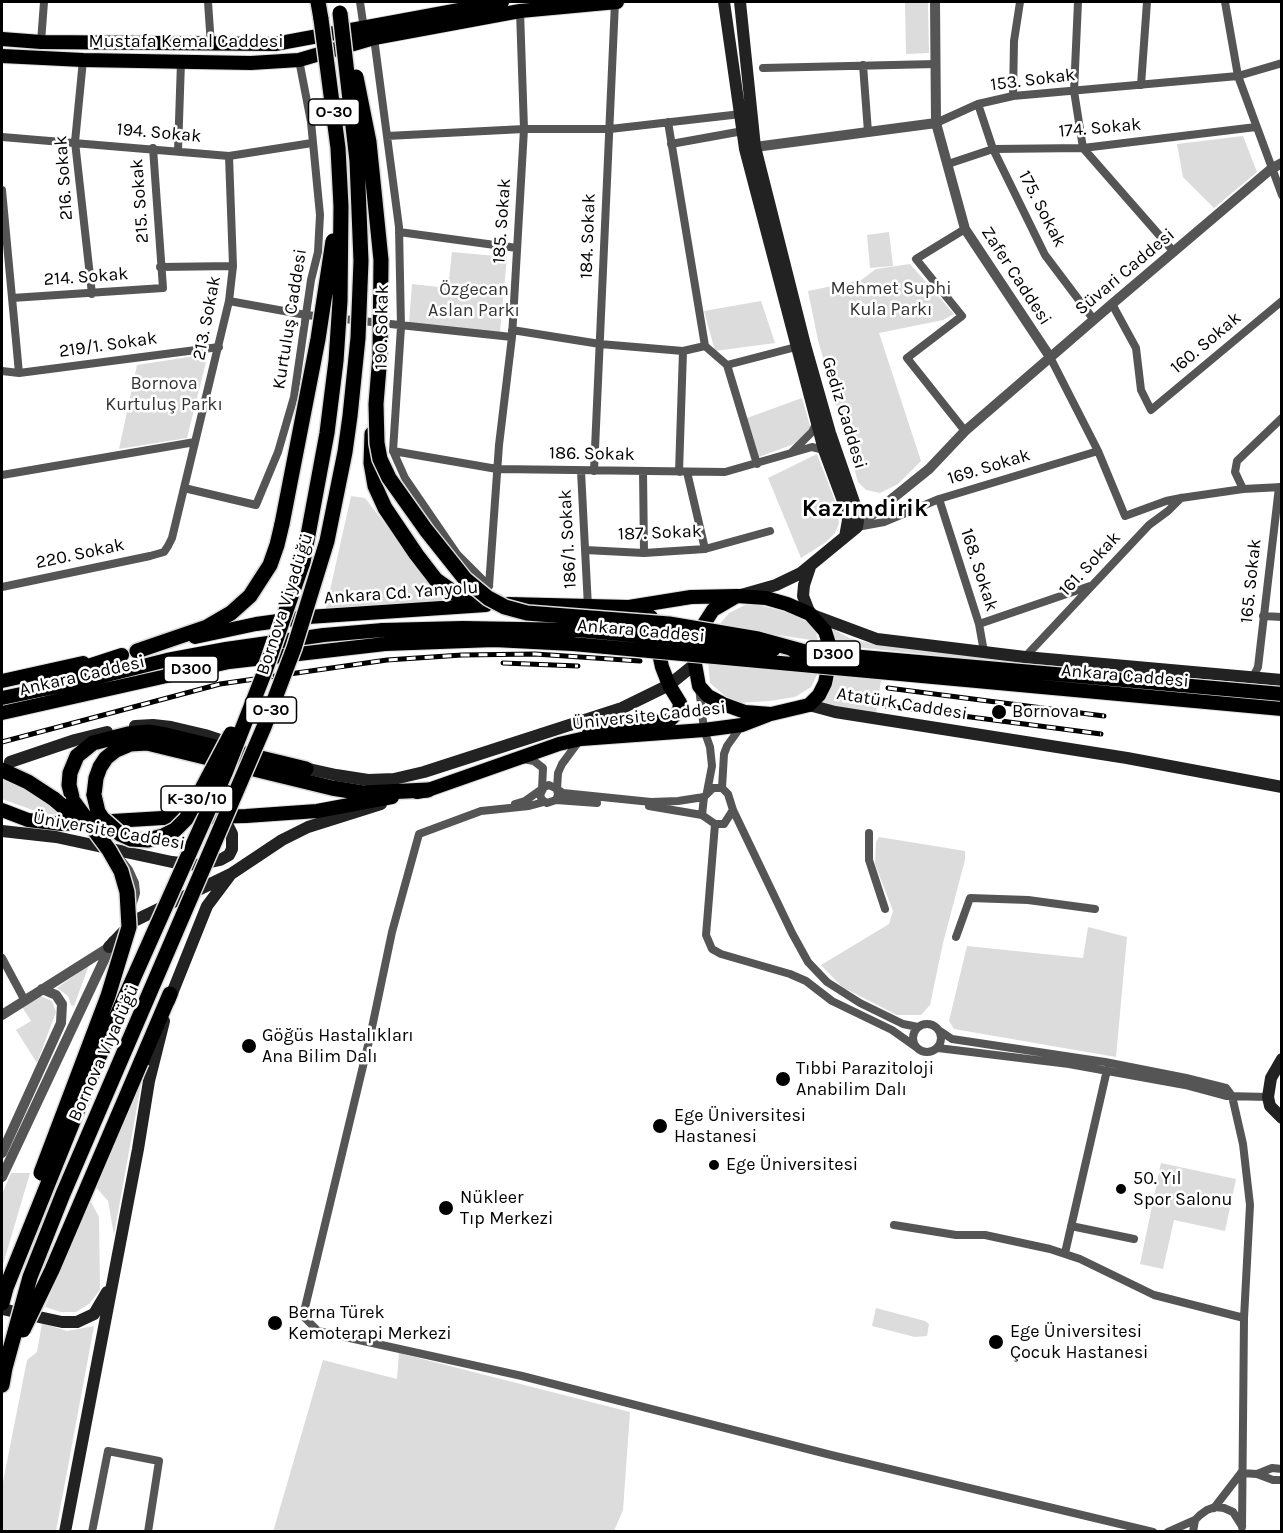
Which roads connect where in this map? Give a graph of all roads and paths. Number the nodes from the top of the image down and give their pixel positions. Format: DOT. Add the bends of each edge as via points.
graph roads {
  1 [pos="44,2"];
  2 [pos="208,2"];
  3 [pos="318,2"];
  4 [pos="360,2"];
  5 [pos="502,2"];
  6 [pos="616,2"];
  7 [pos="724,2"];
  8 [pos="740,2"];
  9 [pos="935,2"];
  10 [pos="1020,2"];
  11 [pos="1078,2"];
  12 [pos="1148,2"];
  13 [pos="1225,2"];
  14 [pos="339,7"];
  15 [pos="520,10"];
  16 [pos="369,34"];
  17 [pos="2,39"];
  18 [pos="42,42"];
  19 [pos="212,45"];
  20 [pos="2,56"];
  21 [pos="83,60"];
  22 [pos="299,60"];
  23 [pos="181,62"];
  24 [pos="1281,63"];
  25 [pos="936,64"];
  26 [pos="863,65"];
  27 [pos="763,68"];
  28 [pos="1238,76"];
  29 [pos="1141,86"];
  30 [pos="1074,91"];
  31 [pos="1013,96"];
  32 [pos="978,104"];
  33 [pos="741,114"];
  34 [pos="668,122"];
  35 [pos="936,123"];
  36 [pos="1256,128"];
  37 [pos="524,129"];
  38 [pos="610,129"];
  39 [pos="743,131"];
  40 [pos="868,132"];
  41 [pos="387,136"];
  42 [pos="2,137"];
  43 [pos="75,142"];
  44 [pos="312,143"];
  45 [pos="671,144"];
  46 [pos="755,147"];
  47 [pos="153,148"];
  48 [pos="1083,148"];
  49 [pos="993,149"];
  50 [pos="178,151"];
  51 [pos="228,156"];
  52 [pos="1281,163"];
  53 [pos="948,164"];
  54 [pos="1271,169"];
  55 [pos="2,190"];
  56 [pos="1281,195"];
  57 [pos="341,206"];
  58 [pos="965,229"];
  59 [pos="399,232"];
  60 [pos="517,248"];
  61 [pos="1174,252"];
  62 [pos="233,266"];
  63 [pos="160,267"];
  64 [pos="163,288"];
  65 [pos="92,294"];
  66 [pos="12,298"];
  67 [pos="230,301"];
  68 [pos="1281,301"];
  69 [pos="1112,304"];
  70 [pos="306,315"];
  71 [pos="1094,320"];
  72 [pos="401,327"];
  73 [pos="512,334"];
  74 [pos="600,344"];
  75 [pos="705,346"];
  76 [pos="219,347"];
  77 [pos="796,347"];
  78 [pos="683,351"];
  79 [pos="1050,357"];
  80 [pos="727,365"];
  81 [pos="2,371"];
  82 [pos="19,373"];
  83 [pos="376,404"];
  84 [pos="1281,418"];
  85 [pos="818,422"];
  86 [pos="964,431"];
  87 [pos="195,442"];
  88 [pos="824,450"];
  89 [pos="393,451"];
  90 [pos="1098,451"];
  91 [pos="790,453"];
  92 [pos="757,464"];
  93 [pos="497,469"];
  94 [pos="581,471"];
  95 [pos="594,471"];
  96 [pos="643,471"];
  97 [pos="683,472"];
  98 [pos="2,475"];
  99 [pos="1280,487"];
  100 [pos="184,488"];
  101 [pos="1243,489"];
  102 [pos="1181,498"];
  103 [pos="939,499"];
  104 [pos="857,528"];
  105 [pos="770,531"];
  106 [pos="845,537"];
  107 [pos="705,549"];
  108 [pos="585,550"];
  109 [pos="164,552"];
  110 [pos="644,553"];
  111 [pos="811,566"];
  112 [pos="1094,585"];
  113 [pos="489,586"];
  114 [pos="2,587"];
  115 [pos="737,596"];
  116 [pos="512,604"];
  117 [pos="588,607"];
  118 [pos="629,607"];
  119 [pos="810,614"];
  120 [pos="1263,616"];
  121 [pos="1281,617"];
  122 [pos="979,624"];
  123 [pos="384,637"];
  124 [pos="805,652"];
  125 [pos="984,652"];
  126 [pos="130,653"];
  127 [pos="1025,657"];
  128 [pos="695,664"];
  129 [pos="265,671"];
  130 [pos="1253,677"];
  131 [pos="1281,680"];
  132 [pos="2,681"];
  133 [pos="699,686"];
  134 [pos="665,687"];
  135 [pos="2,693"];
  136 [pos="1281,694"];
  137 [pos="2,698"];
  138 [pos="808,705"];
  139 [pos="1281,709"];
  140 [pos="2,713"];
  141 [pos="771,714"];
  142 [pos="742,725"];
  143 [pos="704,730"];
  144 [pos="581,739"];
  145 [pos="519,758"];
  146 [pos="6,766"];
  147 [pos="306,769"];
  148 [pos="1281,786"];
  149 [pos="722,788"];
  150 [pos="542,789"];
  151 [pos="557,789"];
  152 [pos="428,790"];
  153 [pos="705,794"];
  154 [pos="556,800"];
  155 [pos="544,802"];
  156 [pos="506,808"];
  157 [pos="2,810"];
  158 [pos="733,810"];
  159 [pos="702,815"];
  160 [pos="211,816"];
  161 [pos="715,824"];
  162 [pos="2,831"];
  163 [pos="869,833"];
  164 [pos="94,840"];
  165 [pos="231,874"];
  166 [pos="885,909"];
  167 [pos="1095,909"];
  168 [pos="956,937"];
  169 [pos="109,947"];
  170 [pos="2,958"];
  171 [pos="42,989"];
  172 [pos="170,994"];
  173 [pos="24,999"];
  174 [pos="2,1015"];
  175 [pos="918,1027"];
  176 [pos="940,1031"];
  177 [pos="916,1047"];
  178 [pos="938,1048"];
  179 [pos="1281,1059"];
  180 [pos="1107,1070"];
  181 [pos="1281,1090"];
  182 [pos="1232,1096"];
  183 [pos="1272,1098"];
  184 [pos="1281,1118"];
  185 [pos="2,1153"];
  186 [pos="2,1177"];
  187 [pos="894,1225"];
  188 [pos="1071,1226"];
  189 [pos="1134,1239"];
  190 [pos="1065,1253"];
  191 [pos="115,1271"];
  192 [pos="4,1295"];
  193 [pos="2,1309"];
  194 [pos="1244,1318"];
  195 [pos="5,1368"];
  196 [pos="2,1385"];
  197 [pos="1281,1469"];
  198 [pos="1241,1473"];
  199 [pos="1257,1474"];
  200 [pos="1281,1480"];
  201 [pos="1214,1508"];
  202 [pos="1195,1520"];
  203 [pos="1243,1529"];
  204 [pos="65,1532"];
  205 [pos="92,1532"];
  206 [pos="148,1532"];
  207 [pos="1153,1532"];
  208 [pos="1168,1532"];
  209 [pos="1192,1532"];
  1 -- 18 [label="street"];
  2 -- 19 [label="street"];
  3 -- 57 [label="highway, Bornova Viyadüğü / O-30, bridge" via="335,121"];
  4 -- 16 [label="street, 190. Sokak"];
  5 -- 16 [label="main road, Mustafa Kemal Caddesi"];
  6 -- 15 [label="main road, Mustafa Kemal Caddesi"];
  6 -- 38 [label="street, 184. Sokak"];
  7 -- 33 [label="main road, Gediz Caddesi"];
  8 -- 46 [label="main road, Gediz Caddesi"];
  9 -- 25 [label="street, Zafer Caddesi"];
  10 -- 31 [label="street" via="1014,41"];
  11 -- 30 [label="street"];
  12 -- 29 [label="street"];
  13 -- 28 [label="street"];
  14 -- 83 [label="highway, bridge" via="360,90 374,179 381,260"];
  14 -- 195 [label="highway, Bornova Viyadüğü / O-30, bridge" via="357,161 361,261 350,416 327,541 294,648 264,727 30,1277"];
  15 -- 16 [label="main road, Mustafa Kemal Caddesi"];
  15 -- 37 [label="street, 185. Sokak"];
  16 -- 19 [label="main road, Mustafa Kemal Caddesi" via="275,44"];
  16 -- 22 [label="main road, Mustafa Kemal Caddesi"];
  16 -- 41 [label="street, 190. Sokak"];
  17 -- 18 [label="main road, Mustafa Kemal Caddesi"];
  18 -- 19 [label="main road, Mustafa Kemal Caddesi"];
  20 -- 21 [label="main road, Mustafa Kemal Caddesi"];
  21 -- 23 [label="main road, Mustafa Kemal Caddesi"];
  21 -- 43 [label="street, 216. Sokak"];
  22 -- 23 [label="main road, Mustafa Kemal Caddesi"];
  22 -- 44 [label="street, Kurtuluş Caddesi"];
  23 -- 50 [label="street"];
  24 -- 28 [label="street, 153. Sokak"];
  25 -- 26 [label="street"];
  25 -- 35 [label="street, Zafer Caddesi"];
  26 -- 27 [label="street"];
  26 -- 40 [label="street"];
  28 -- 29 [label="street, 153. Sokak"];
  28 -- 36 [label="street"];
  29 -- 30 [label="street, 153. Sokak"];
  30 -- 31 [label="street, 153. Sokak"];
  30 -- 48 [label="street"];
  31 -- 32 [label="street, 153. Sokak"];
  32 -- 35 [label="street, 153. Sokak"];
  32 -- 49 [label="street, 175. Sokak"];
  33 -- 34 [label="street"];
  33 -- 39 [label="main road, Gediz Caddesi"];
  34 -- 38 [label="street"];
  34 -- 45 [label="street"];
  35 -- 40 [label="street, 153. Sokak"];
  35 -- 53 [label="street, Zafer Caddesi"];
  36 -- 48 [label="street, 174. Sokak"];
  36 -- 54 [label="street"];
  37 -- 38 [label="street"];
  37 -- 41 [label="street"];
  37 -- 60 [label="street, 185. Sokak"];
  38 -- 74 [label="street, 184. Sokak"];
  39 -- 45 [label="street"];
  39 -- 77 [label="main road, Gediz Caddesi"];
  40 -- 46 [label="street, 153. Sokak"];
  41 -- 59 [label="street, 190. Sokak"];
  42 -- 43 [label="street, 194. Sokak"];
  43 -- 47 [label="street, 194. Sokak"];
  43 -- 65 [label="street, 216. Sokak"];
  44 -- 51 [label="street, 194. Sokak"];
  44 -- 70 [label="street, Kurtuluş Caddesi" via="320,235"];
  45 -- 75 [label="street"];
  46 -- 104 [label="main road, Gediz Caddesi" via="805,345 856,508"];
  47 -- 50 [label="street, 194. Sokak"];
  47 -- 63 [label="street, 215. Sokak"];
  48 -- 49 [label="street, 174. Sokak"];
  48 -- 61 [label="street"];
  49 -- 53 [label="street, 174. Sokak"];
  49 -- 71 [label="street, 175. Sokak" via="1046,255"];
  50 -- 51 [label="street, 194. Sokak"];
  51 -- 62 [label="street, 213. Sokak"];
  52 -- 54 [label="street, Süvari Caddesi"];
  53 -- 58 [label="street, Zafer Caddesi"];
  54 -- 56 [label="street"];
  54 -- 61 [label="street, Süvari Caddesi"];
  55 -- 66 [label="street"];
  57 -- 126 [label="highway, bridge" via="270,565 250,596 231,613 207,627"];
  57 -- 129 [label="highway, Bornova Viyadüğü / O-30, bridge" via="339,313 327,433 303,562"];
  58 -- 79 [label="street, Zafer Caddesi"];
  58 -- 86 [label="street" via="916,259 962,316 907,358"];
  59 -- 60 [label="street"];
  59 -- 72 [label="street, 190. Sokak"];
  60 -- 73 [label="street, 185. Sokak"];
  61 -- 69 [label="street, Süvari Caddesi"];
  62 -- 63 [label="street"];
  62 -- 67 [label="street, 213. Sokak"];
  63 -- 64 [label="street, 215. Sokak"];
  64 -- 65 [label="street, 214. Sokak"];
  65 -- 66 [label="street, 214. Sokak"];
  66 -- 82 [label="street"];
  67 -- 70 [label="street"];
  67 -- 76 [label="street, 213. Sokak"];
  68 -- 69 [label="street, 160. Sokak" via="1151,410 1142,390 1136,348"];
  69 -- 71 [label="street, Süvari Caddesi"];
  70 -- 72 [label="street"];
  70 -- 100 [label="street, Kurtuluş Caddesi" via="294,397 278,452 256,505"];
  71 -- 79 [label="street, Süvari Caddesi"];
  72 -- 73 [label="street"];
  72 -- 89 [label="street, 190. Sokak"];
  73 -- 74 [label="street"];
  73 -- 93 [label="street, 185. Sokak"];
  74 -- 78 [label="street"];
  74 -- 95 [label="street, 184. Sokak"];
  75 -- 78 [label="street"];
  75 -- 80 [label="street"];
  76 -- 82 [label="street, 219/1. Sokak"];
  76 -- 87 [label="street, 213. Sokak"];
  77 -- 80 [label="street"];
  77 -- 85 [label="main road, Gediz Caddesi"];
  78 -- 97 [label="street"];
  79 -- 86 [label="street, Süvari Caddesi"];
  79 -- 90 [label="street, Zafer Caddesi"];
  80 -- 92 [label="street"];
  81 -- 82 [label="street, 219/1. Sokak"];
  83 -- 116 [label="highway, bridge" via="371,463 384,508 436,580 467,598"];
  83 -- 124 [label="highway, bridge" via="380,459 389,478 465,579 488,598 527,613 669,624 758,639"];
  84 -- 101 [label="street" via="1237,461 1235,472"];
  85 -- 88 [label="main road, Gediz Caddesi"];
  85 -- 91 [label="street, 186. Sokak"];
  86 -- 104 [label="street, Süvari Caddesi" via="929,469"];
  87 -- 98 [label="street"];
  87 -- 100 [label="street, 213. Sokak"];
  88 -- 91 [label="street, 186. Sokak" via="812,447"];
  88 -- 106 [label="main road, Gediz Caddesi" via="847,512"];
  89 -- 93 [label="street, 186. Sokak"];
  89 -- 113 [label="street, 190. Sokak" via="405,478 458,554"];
  90 -- 102 [label="street, Zafer Caddesi" via="1125,516"];
  90 -- 103 [label="street, 169. Sokak"];
  91 -- 92 [label="street, 186. Sokak"];
  92 -- 97 [label="street, 186. Sokak" via="725,472"];
  93 -- 94 [label="street, 186. Sokak"];
  93 -- 113 [label="street, 185. Sokak"];
  94 -- 95 [label="street, 186. Sokak"];
  94 -- 108 [label="street, 186/1. Sokak"];
  95 -- 96 [label="street, 186. Sokak"];
  96 -- 97 [label="street, 186. Sokak"];
  96 -- 110 [label="street"];
  97 -- 107 [label="street"];
  99 -- 101 [label="street"];
  99 -- 120 [label="street, 165. Sokak"];
  100 -- 109 [label="street, 213. Sokak" via="172,538"];
  101 -- 102 [label="street"];
  102 -- 112 [label="street, 161. Sokak" via="1149,525"];
  103 -- 104 [label="street, 169. Sokak" via="884,522"];
  103 -- 122 [label="street, 168. Sokak"];
  104 -- 106 [label="main road"];
  105 -- 107 [label="street, 187. Sokak"];
  106 -- 111 [label="main road"];
  107 -- 110 [label="street, 187. Sokak"];
  108 -- 110 [label="street, 187. Sokak"];
  108 -- 117 [label="street, 186/1. Sokak"];
  109 -- 114 [label="street, 220. Sokak"];
  111 -- 115 [label="main road" via="793,578"];
  111 -- 119 [label="main road" via="803,596"];
  112 -- 122 [label="street"];
  112 -- 127 [label="street, 161. Sokak"];
  115 -- 118 [label="main road, Ankara Cd. Yanyolu" via="691,597"];
  115 -- 119 [label="main road" via="765,598"];
  115 -- 128 [label="main road" via="719,605 707,618"];
  116 -- 117 [label="main road, Ankara Cd. Yanyolu"];
  116 -- 126 [label="main road, Ankara Cd. Yanyolu" via="256,624"];
  117 -- 118 [label="main road, Ankara Cd. Yanyolu"];
  118 -- 134 [label="main road" via="651,617"];
  119 -- 125 [label="main road, Ankara Caddesi" via="877,639"];
  119 -- 138 [label="main road" via="825,631 830,659 825,683"];
  120 -- 121 [label="street"];
  120 -- 130 [label="street, 165. Sokak" via="1258,667"];
  122 -- 125 [label="street, 168. Sokak"];
  123 -- 124 [label="main road, Ankara Caddesi / D300, bridge" via="464,628 578,630"];
  123 -- 137 [label="main road, Ankara Caddesi / D300" via="324,635 226,649"];
  123 -- 139 [label="main road, Ankara Caddesi / D300, bridge" via="596,645"];
  123 -- 140 [label="main road, Ankara Caddesi / D300" via="229,662"];
  124 -- 136 [label="main road, Ankara Caddesi / D300, bridge"];
  125 -- 127 [label="main road, Ankara Caddesi"];
  126 -- 132 [label="main road, Ankara Cd. Yanyolu"];
  126 -- 135 [label="main road"];
  127 -- 130 [label="main road, Ankara Caddesi"];
  128 -- 133 [label="main road"];
  128 -- 134 [label="main road"];
  129 -- 152 [label="highway, K-30/10, bridge" via="186,819 174,830 148,840 131,839 102,818 94,795 100,767 116,750 130,744 163,745 332,788 363,793"];
  129 -- 192 [label="highway, Bornova Viyadüğü / O-30, bridge" via="225,773 100,1053"];
  130 -- 131 [label="main road, Ankara Caddesi"];
  133 -- 141 [label="main road" via="723,704 745,712"];
  133 -- 143 [label="street"];
  134 -- 144 [label="main road" via="678,698 680,707 669,721 611,726"];
  134 -- 147 [label="main road" via="612,711 404,776 368,780"];
  138 -- 141 [label="main road"];
  138 -- 148 [label="main road, Atatürk Caddesi"];
  141 -- 142 [label="main road, Üniversite Caddesi"];
  142 -- 143 [label="main road, Üniversite Caddesi"];
  142 -- 149 [label="street" via="724,754"];
  143 -- 144 [label="main road, Üniversite Caddesi"];
  143 -- 153 [label="street" via="712,766"];
  144 -- 145 [label="main road, Üniversite Caddesi"];
  144 -- 151 [label="street" via="558,772"];
  145 -- 150 [label="street" via="543,768"];
  145 -- 152 [label="main road, Üniversite Caddesi"];
  146 -- 147 [label="main road" via="75,740 153,725 205,735"];
  146 -- 164 [label="highway, bridge" via="54,799"];
  147 -- 164 [label="highway, O-30, bridge" via="148,732 93,743 77,756 69,784 73,801"];
  149 -- 153 [label="street"];
  149 -- 158 [label="street"];
  150 -- 151 [label="street" via="549,785"];
  150 -- 155 [label="street"];
  150 -- 156 [label="street"];
  151 -- 153 [label="street" via="570,795 651,802"];
  151 -- 154 [label="street"];
  152 -- 160 [label="main road, Üniversite Caddesi" via="317,811"];
  152 -- 165 [label="main road" via="308,827"];
  153 -- 159 [label="street"];
  154 -- 155 [label="street"];
  154 -- 159 [label="street" via="655,806"];
  155 -- 156 [label="street"];
  156 -- 207 [label="street" via="482,811 419,834 303,1316 318,1331 328,1334 522,1376"];
  157 -- 160 [label="main road, Üniversite Caddesi" via="62,824"];
  158 -- 161 [label="street" via="724,824"];
  158 -- 175 [label="street" via="808,962 827,982 860,1003"];
  159 -- 161 [label="street"];
  160 -- 164 [label="main road, Üniversite Caddesi" via="228,826 233,841 229,855 210,863 172,862"];
  161 -- 177 [label="street" via="706,935 712,949 806,981 832,1001 892,1030"];
  162 -- 164 [label="main road, Üniversite Caddesi"];
  163 -- 166 [label="street" via="869,860"];
  164 -- 169 [label="street" via="120,860 134,883 133,901"];
  164 -- 192 [label="highway, O-30, bridge" via="114,857 121,871 129,927 108,996 48,1150"];
  165 -- 169 [label="main road" via="134,921"];
  165 -- 172 [label="main road" via="207,906"];
  167 -- 168 [label="street" via="1028,900 970,898"];
  169 -- 171 [label="street"];
  169 -- 186 [label="street"];
  170 -- 173 [label="street"];
  171 -- 173 [label="street"];
  171 -- 185 [label="street" via="56,995 62,1004 61,1023"];
  172 -- 191 [label="main road" via="149,1081"];
  172 -- 195 [label="highway, bridge" via="52,1270"];
  173 -- 174 [label="street"];
  175 -- 176 [label="street" via="930,1024"];
  175 -- 177 [label="street" via="913,1038"];
  176 -- 178 [label="street"];
  176 -- 182 [label="street" via="952,1039 1105,1062 1196,1081 1226,1088"];
  177 -- 178 [label="street" via="927,1052"];
  178 -- 180 [label="street"];
  179 -- 183 [label="main road" via="1271,1078"];
  180 -- 182 [label="street"];
  180 -- 188 [label="street"];
  181 -- 183 [label="main road"];
  182 -- 183 [label="street"];
  182 -- 194 [label="street" via="1243,1144 1250,1205"];
  183 -- 184 [label="main road"];
  187 -- 190 [label="street" via="956,1235 985,1235"];
  188 -- 189 [label="street"];
  188 -- 190 [label="street"];
  190 -- 194 [label="street" via="1154,1295"];
  191 -- 193 [label="main road" via="105,1298 83,1321 70,1323"];
  191 -- 204 [label="main road"];
  194 -- 198 [label="street"];
  195 -- 196 [label="highway, Bornova Viyadüğü / O-30"];
  197 -- 199 [label="street"];
  198 -- 199 [label="street"];
  198 -- 201 [label="street"];
  198 -- 203 [label="street"];
  199 -- 200 [label="street"];
  201 -- 202 [label="street"];
  201 -- 203 [label="street" via="1233,1512"];
  202 -- 208 [label="street"];
  202 -- 209 [label="street"];
  205 -- 206 [label="street" via="108,1451 159,1461"];
}
